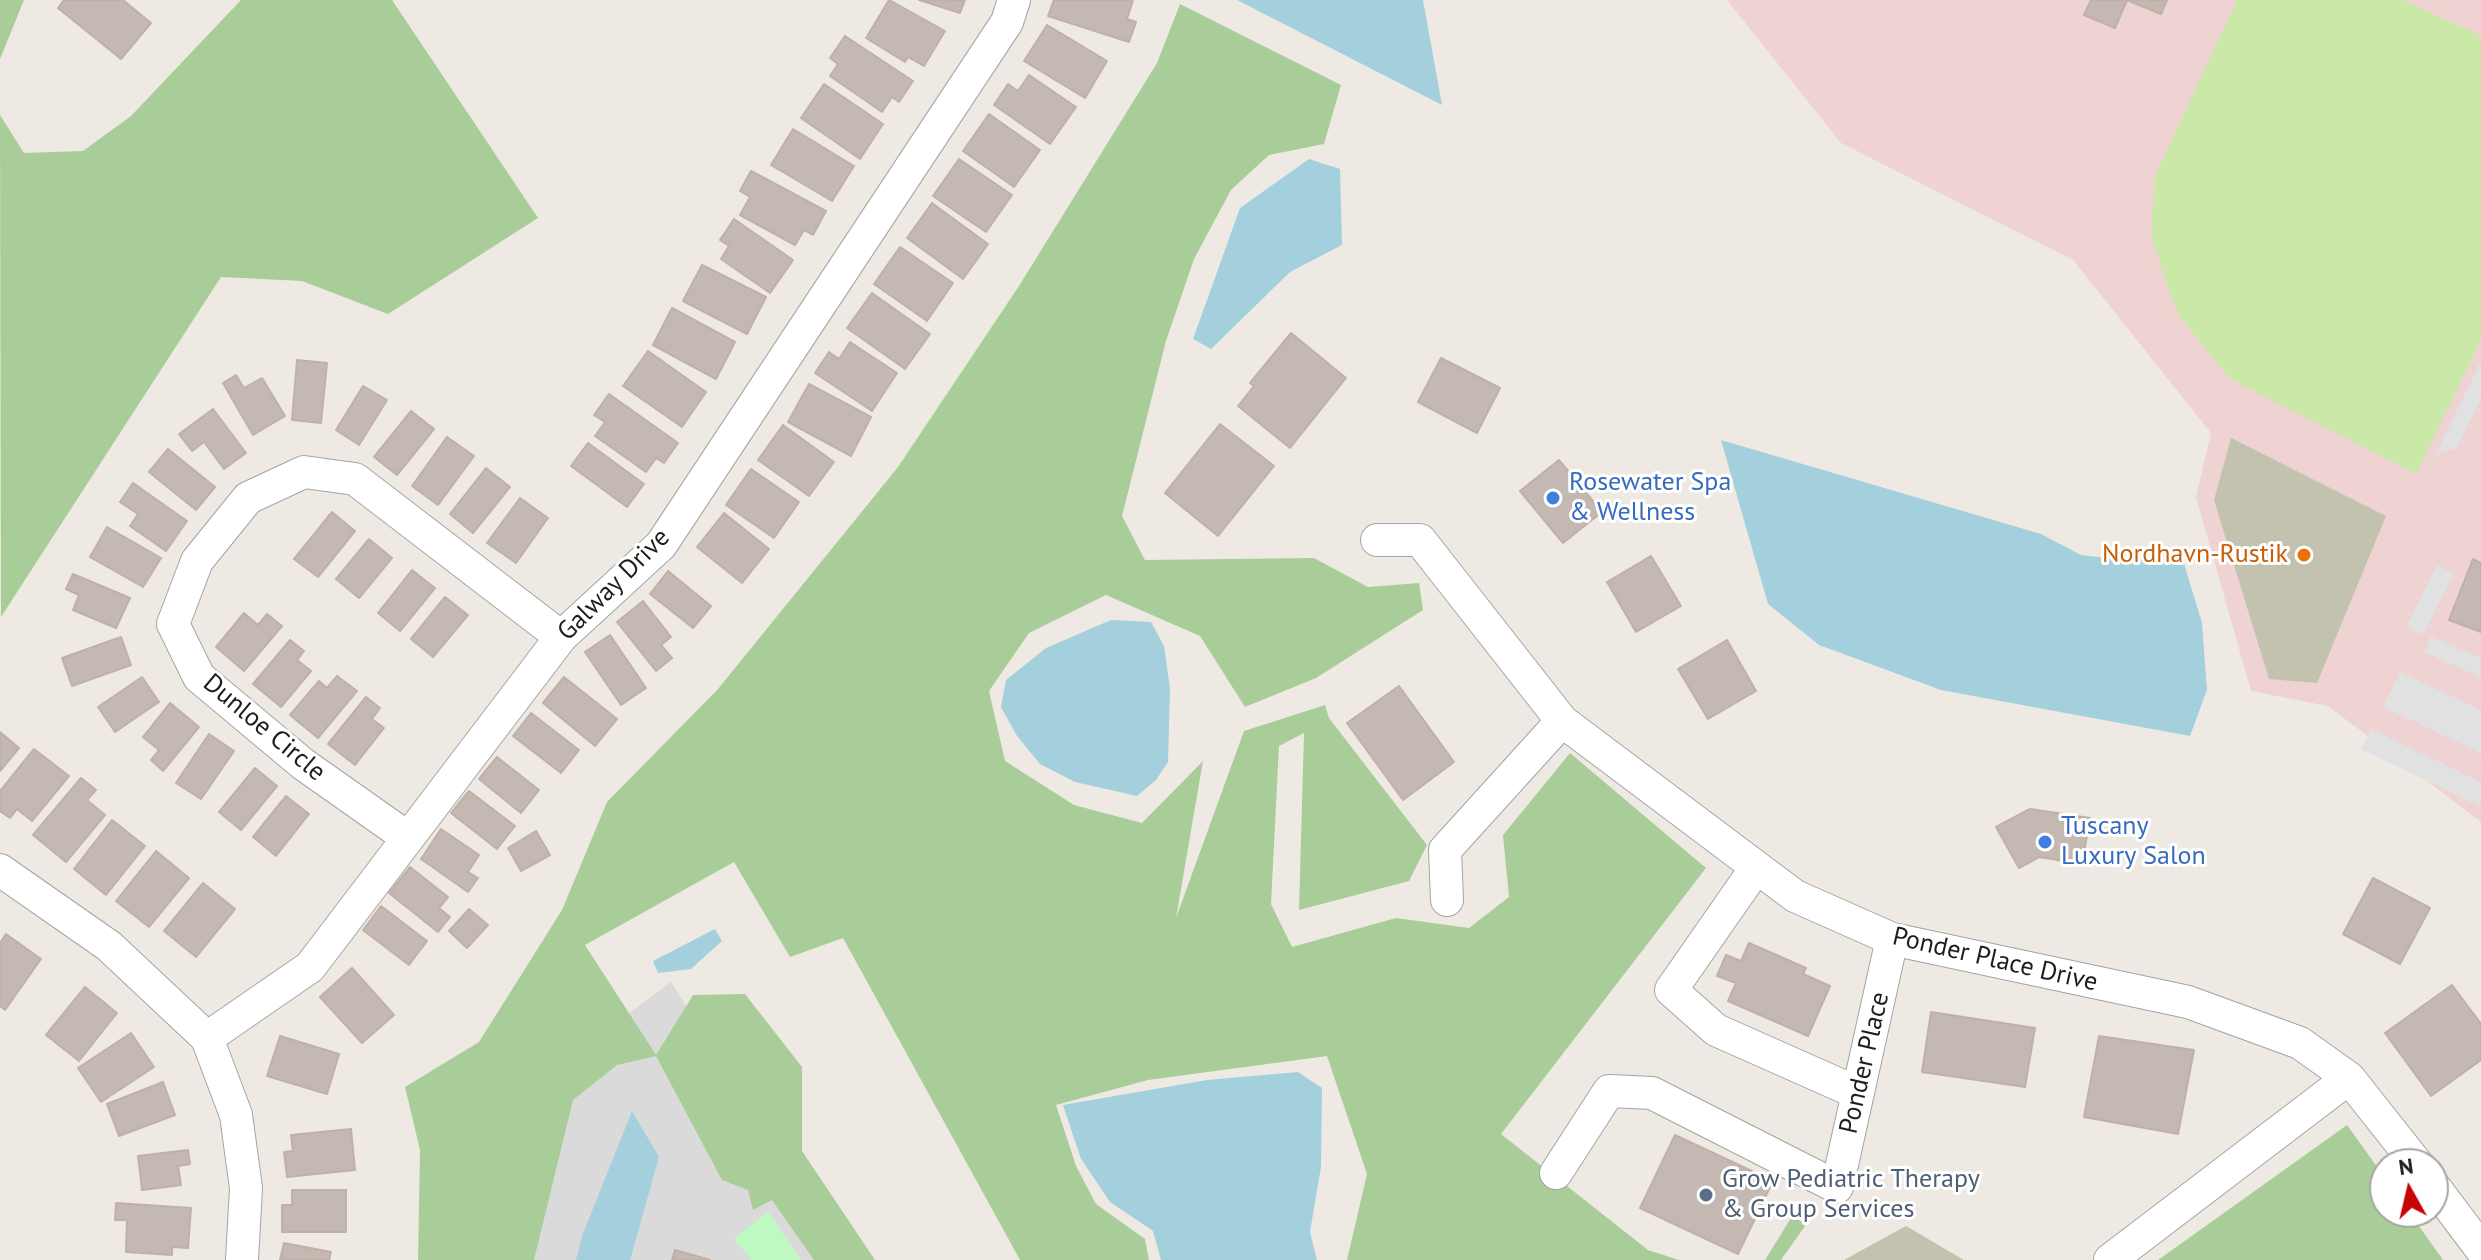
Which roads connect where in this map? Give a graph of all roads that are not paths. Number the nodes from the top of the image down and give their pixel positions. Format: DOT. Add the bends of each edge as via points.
graph roads {
  1 [pos="1014,0"];
  2 [pos="1377,540"];
  3 [pos="561,637"];
  4 [pos="1562,721"];
  5 [pos="408,838"];
  6 [pos="1756,868"];
  7 [pos="0,870"];
  8 [pos="1447,900"];
  9 [pos="1892,939"];
  10 [pos="207,1038"];
  11 [pos="2349,1078"];
  12 [pos="1858,1093"];
  13 [pos="2404,1148"];
  14 [pos="1556,1173"];
  15 [pos="2449,1206"];
  16 [pos="2481,1249"];
  17 [pos="242,1260"];
  18 [pos="2110,1260"];
  1 -- 3 [label="street, Galway Drive" via="1007,22 661,545"];
  2 -- 4 [label="street, Ponder Place Drive" via="1420,540"];
  3 -- 5 [label="street, Galway Drive"];
  3 -- 5 [label="street, Dunloe Circle" via="355,479 304,472 248,498 197,561 173,624 199,677 303,764"];
  4 -- 6 [label="street, Ponder Place Drive"];
  4 -- 8 [label="street" via="1445,850"];
  5 -- 10 [label="street, Galway Drive" via="310,967"];
  6 -- 9 [label="street, Ponder Place Drive" via="1795,896"];
  6 -- 12 [label="street" via="1671,990 1716,1030"];
  7 -- 10 [label="street" via="109,946"];
  9 -- 11 [label="street, Ponder Place Drive" via="2188,1002 2300,1043"];
  9 -- 12 [label="street, Ponder Place"];
  10 -- 17 [label="street" via="236,1115 246,1188"];
  11 -- 13 [label="street, Ponder Place Drive"];
  11 -- 18 [label="street"];
  12 -- 14 [label="street, Ponder Place" via="1837,1187 1652,1093 1609,1091"];
  15 -- 16 [label="street"];
}
